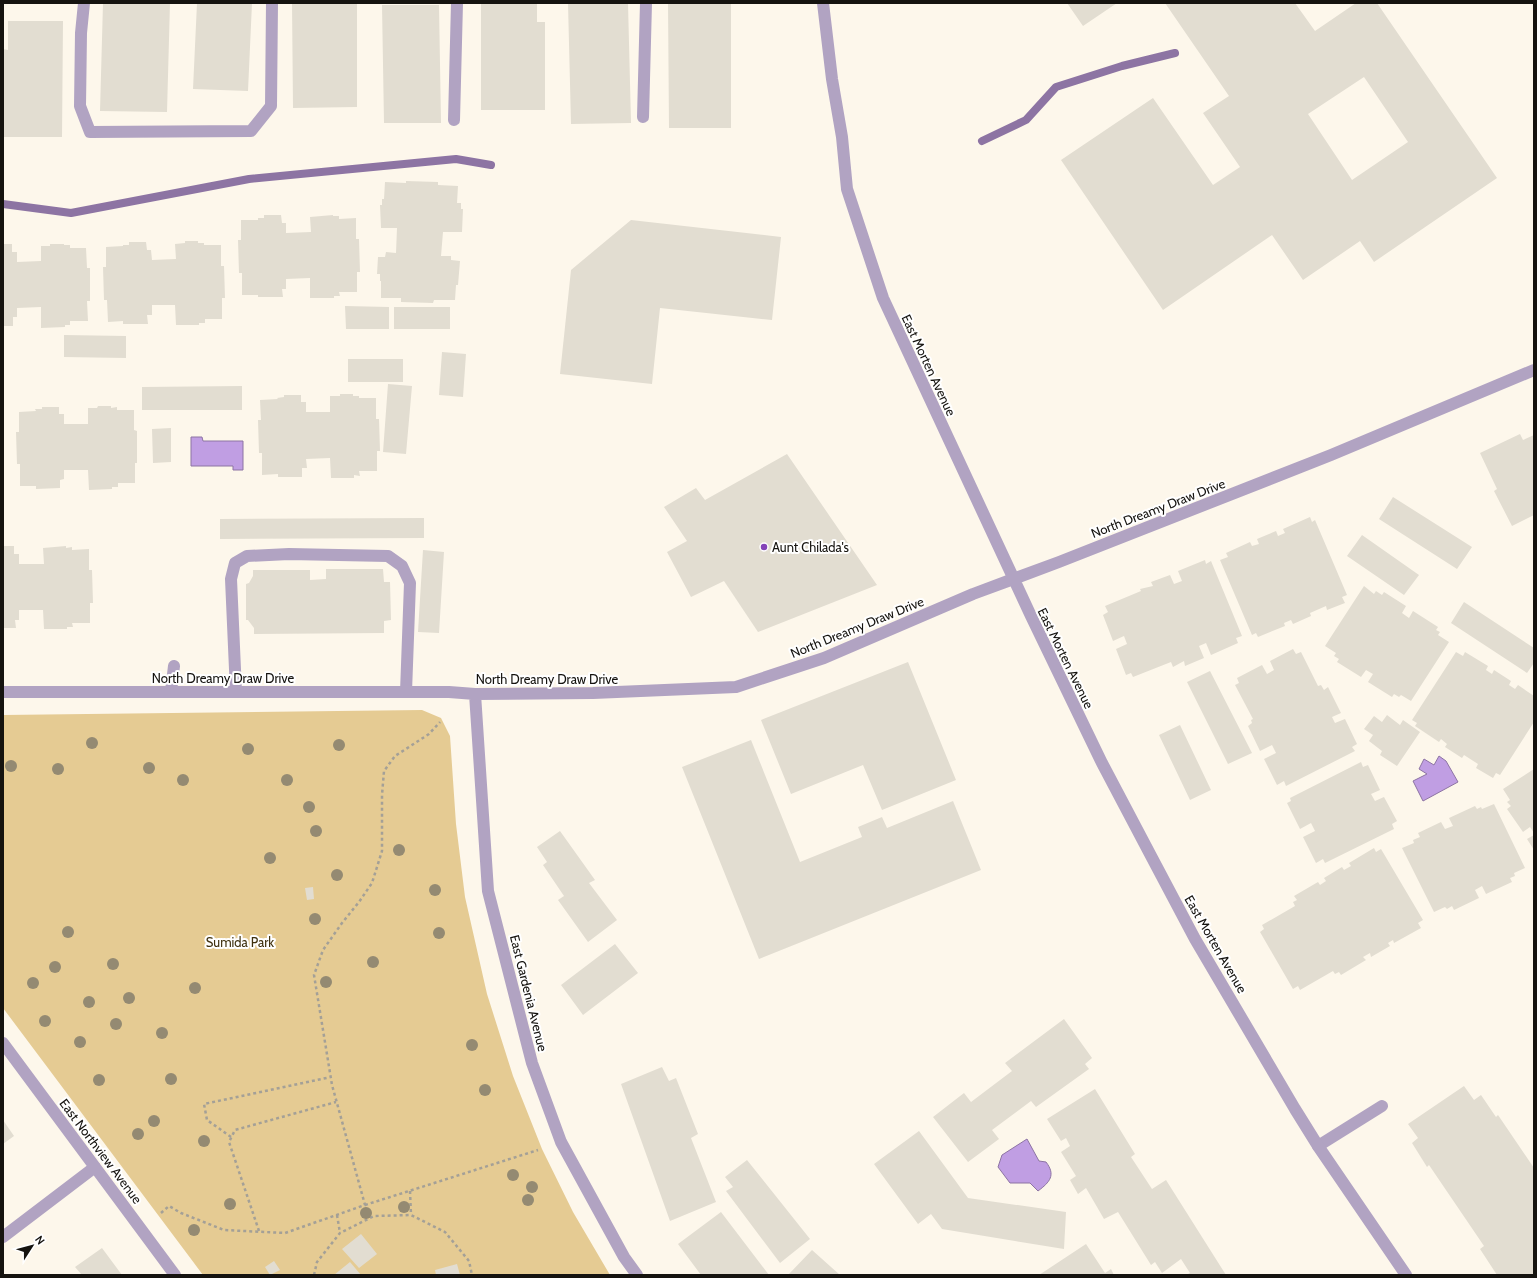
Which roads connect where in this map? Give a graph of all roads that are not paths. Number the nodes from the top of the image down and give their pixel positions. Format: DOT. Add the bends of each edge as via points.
graph roads {
  1 [pos="84,3"];
  2 [pos="272,3"];
  3 [pos="456,3"];
  4 [pos="646,3"];
  5 [pos="823,3"];
  6 [pos="643,117"];
  7 [pos="454,120"];
  8 [pos="1534,370"];
  9 [pos="1014,579"];
  10 [pos="174,666"];
  11 [pos="3,692"];
  12 [pos="171,692"];
  13 [pos="236,692"];
  14 [pos="406,692"];
  15 [pos="475,694"];
  16 [pos="3,1043"];
  17 [pos="1382,1106"];
  18 [pos="1318,1146"];
  19 [pos="95,1167"];
  20 [pos="3,1238"];
  21 [pos="176,1275"];
  22 [pos="637,1275"];
  23 [pos="1406,1275"];
  1 -- 2 [label="street" via="80,33 80,106 90,132 251,131 271,106"];
  3 -- 7 [label="street"];
  4 -- 6 [label="street"];
  5 -- 9 [label="street, East Morten Avenue" via="848,189 883,298"];
  8 -- 9 [label="street, North Dreamy Draw Drive" via="1331,455"];
  9 -- 15 [label="street, North Dreamy Draw Drive" via="824,658 736,687 600,693"];
  9 -- 18 [label="street, East Morten Avenue" via="1102,763 1178,907"];
  10 -- 12 [label="street"];
  11 -- 12 [label="street, North Dreamy Draw Drive"];
  12 -- 13 [label="street, North Dreamy Draw Drive"];
  13 -- 14 [label="street, North Dreamy Draw Drive"];
  13 -- 14 [label="street" via="231,579 236,563 247,556 288,554 388,556 402,566 410,583"];
  14 -- 15 [label="street, North Dreamy Draw Drive"];
  15 -- 22 [label="street, East Gardenia Avenue" via="488,890 532,1063 561,1142 624,1257"];
  16 -- 19 [label="street, East Northview Avenue"];
  17 -- 18 [label="street"];
  18 -- 23 [label="street, East Morten Avenue"];
  19 -- 20 [label="street"];
  19 -- 21 [label="street, East Northview Avenue"];
}
